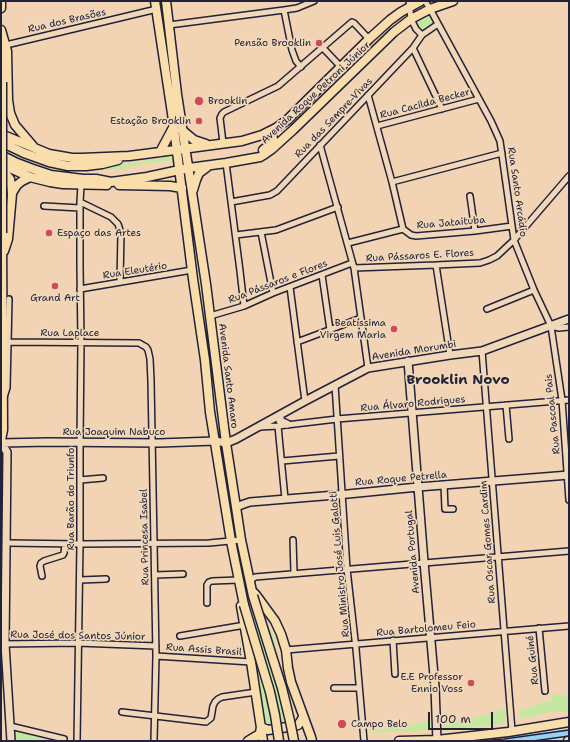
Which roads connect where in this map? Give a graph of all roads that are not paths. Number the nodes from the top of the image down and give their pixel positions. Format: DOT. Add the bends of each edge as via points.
graph roads {
  1 [pos="2,1"];
  2 [pos="166,1"];
  3 [pos="314,1"];
  4 [pos="421,1"];
  5 [pos="425,1"];
  6 [pos="453,1"];
  7 [pos="409,4"];
  8 [pos="156,5"];
  9 [pos="1,8"];
  10 [pos="430,9"];
  11 [pos="284,10"];
  12 [pos="410,19"];
  13 [pos="169,24"];
  14 [pos="438,24"];
  15 [pos="1,30"];
  16 [pos="422,35"];
  17 [pos="369,39"];
  18 [pos="3,46"];
  19 [pos="323,48"];
  20 [pos="412,48"];
  21 [pos="301,67"];
  22 [pos="341,67"];
  23 [pos="368,96"];
  24 [pos="479,99"];
  25 [pos="442,109"];
  26 [pos="174,125"];
  27 [pos="376,126"];
  28 [pos="1,127"];
  29 [pos="182,130"];
  30 [pos="268,132"];
  31 [pos="1,134"];
  32 [pos="18,141"];
  33 [pos="1,142"];
  34 [pos="223,143"];
  35 [pos="209,145"];
  36 [pos="320,145"];
  37 [pos="35,148"];
  38 [pos="181,149"];
  39 [pos="160,152"];
  40 [pos="502,154"];
  41 [pos="1,155"];
  42 [pos="129,156"];
  43 [pos="252,158"];
  44 [pos="226,163"];
  45 [pos="1,164"];
  46 [pos="210,165"];
  47 [pos="189,168"];
  48 [pos="179,170"];
  49 [pos="1,171"];
  50 [pos="569,176"];
  51 [pos="30,177"];
  52 [pos="126,180"];
  53 [pos="111,182"];
  54 [pos="392,182"];
  55 [pos="83,185"];
  56 [pos="149,185"];
  57 [pos="182,188"];
  58 [pos="12,194"];
  59 [pos="192,195"];
  60 [pos="470,196"];
  61 [pos="231,202"];
  62 [pos="80,205"];
  63 [pos="44,206"];
  64 [pos="338,207"];
  65 [pos="512,226"];
  66 [pos="403,229"];
  67 [pos="474,231"];
  68 [pos="261,232"];
  69 [pos="236,235"];
  70 [pos="514,240"];
  71 [pos="348,243"];
  72 [pos="2,255"];
  73 [pos="353,265"];
  74 [pos="436,265"];
  75 [pos="192,270"];
  76 [pos="322,275"];
  77 [pos="120,282"];
  78 [pos="290,287"];
  79 [pos="80,288"];
  80 [pos="534,290"];
  81 [pos="273,293"];
  82 [pos="9,300"];
  83 [pos="244,306"];
  84 [pos="487,309"];
  85 [pos="210,316"];
  86 [pos="361,318"];
  87 [pos="569,319"];
  88 [pos="550,326"];
  89 [pos="569,327"];
  90 [pos="330,330"];
  91 [pos="8,342"];
  92 [pos="82,342"];
  93 [pos="297,342"];
  94 [pos="133,343"];
  95 [pos="482,351"];
  96 [pos="450,355"];
  97 [pos="408,361"];
  98 [pos="368,368"];
  99 [pos="335,385"];
  100 [pos="3,399"];
  101 [pos="562,400"];
  102 [pos="569,400"];
  103 [pos="305,401"];
  104 [pos="506,405"];
  105 [pos="486,407"];
  106 [pos="411,413"];
  107 [pos="280,415"];
  108 [pos="337,419"];
  109 [pos="287,424"];
  110 [pos="278,426"];
  111 [pos="260,427"];
  112 [pos="509,439"];
  113 [pos="215,441"];
  114 [pos="1,442"];
  115 [pos="80,442"];
  116 [pos="152,443"];
  117 [pos="226,443"];
  118 [pos="339,456"];
  119 [pos="282,461"];
  120 [pos="568,475"];
  121 [pos="103,478"];
  122 [pos="80,480"];
  123 [pos="493,481"];
  124 [pos="444,486"];
  125 [pos="418,487"];
  126 [pos="343,495"];
  127 [pos="285,500"];
  128 [pos="569,500"];
  129 [pos="236,507"];
  130 [pos="453,509"];
  131 [pos="231,540"];
  132 [pos="241,540"];
  133 [pos="293,540"];
  134 [pos="6,543"];
  135 [pos="154,543"];
  136 [pos="65,544"];
  137 [pos="80,544"];
  138 [pos="569,550"];
  139 [pos="498,556"];
  140 [pos="424,562"];
  141 [pos="347,569"];
  142 [pos="183,574"];
  143 [pos="294,574"];
  144 [pos="155,575"];
  145 [pos="42,576"];
  146 [pos="251,577"];
  147 [pos="106,579"];
  148 [pos="80,580"];
  149 [pos="239,580"];
  150 [pos="253,593"];
  151 [pos="242,596"];
  152 [pos="208,603"];
  153 [pos="245,625"];
  154 [pos="569,626"];
  155 [pos="539,628"];
  156 [pos="504,631"];
  157 [pos="180,636"];
  158 [pos="430,637"];
  159 [pos="392,640"];
  160 [pos="78,643"];
  161 [pos="3,644"];
  162 [pos="356,644"];
  163 [pos="156,646"];
  164 [pos="286,650"];
  165 [pos="156,656"];
  166 [pos="252,662"];
  167 [pos="395,674"];
  168 [pos="334,688"];
  169 [pos="359,688"];
  170 [pos="545,691"];
  171 [pos="256,692"];
  172 [pos="122,712"];
  173 [pos="154,716"];
  174 [pos="303,717"];
  175 [pos="569,722"];
  176 [pos="10,726"];
  177 [pos="261,727"];
  178 [pos="512,731"];
  179 [pos="64,739"];
  180 [pos="437,740"];
  181 [pos="11,741"];
  182 [pos="77,741"];
  183 [pos="154,741"];
  184 [pos="248,741"];
  185 [pos="263,741"];
  186 [pos="280,741"];
  187 [pos="294,741"];
  188 [pos="312,741"];
  189 [pos="364,741"];
  190 [pos="399,741"];
  1 -- 9 [label="main road"];
  2 -- 13 [label="main road, Avenida Santo Amaro"];
  3 -- 11 [label="street"];
  4 -- 7 [label="main road, Avenida Roque Petroni Júnior"];
  5 -- 10 [label="street, Rua Santo Arcádio"];
  6 -- 10 [label="main road, Avenida Roque Petroni Júnior"];
  7 -- 12 [label="street"];
  7 -- 17 [label="main road, Avenida Roque Petroni Júnior"];
  8 -- 18 [label="street, Rua dos Brasões"];
  8 -- 26 [label="main road, Avenida Santo Amaro"];
  10 -- 12 [label="main road, Avenida Roque Petroni Júnior"];
  10 -- 14 [label="street, Rua Santo Arcádio"];
  11 -- 13 [label="street"];
  11 -- 21 [label="street" via="292,50"];
  12 -- 16 [label="street"];
  12 -- 43 [label="main road, Avenida Roque Petroni Júnior" via="272,149"];
  13 -- 29 [label="main road, Avenida Santo Amaro"];
  14 -- 16 [label="street, Rua das Sempre-Vivas"];
  14 -- 24 [label="street, Rua Santo Arcádio"];
  15 -- 18 [label="main road"];
  16 -- 20 [label="street, Rua das Sempre-Vivas"];
  17 -- 19 [label="street" via="352,22"];
  17 -- 22 [label="main road, Avenida Roque Petroni Júnior"];
  18 -- 37 [label="main road" via="8,66 10,113 15,125"];
  18 -- 72 [label="main road, bridge"];
  19 -- 21 [label="street"];
  19 -- 22 [label="street"];
  20 -- 23 [label="street, Rua das Sempre-Vivas"];
  20 -- 25 [label="street"];
  21 -- 34 [label="street" via="274,89 222,114 220,118"];
  22 -- 30 [label="main road, Avenida Roque Petroni Júnior" via="287,120"];
  23 -- 27 [label="street"];
  23 -- 36 [label="street, Rua das Sempre-Vivas"];
  24 -- 25 [label="street, Rua Cacilda Becker"];
  24 -- 40 [label="street, Rua Santo Arcádio" via="500,141"];
  25 -- 27 [label="street, Rua Cacilda Becker"];
  26 -- 38 [label="main road, Avenida Santo Amaro"];
  26 -- 39 [label="main road"];
  27 -- 54 [label="street"];
  28 -- 32 [label="main road"];
  29 -- 35 [label="main road" via="194,140"];
  29 -- 38 [label="main road, Avenida Santo Amaro"];
  30 -- 34 [label="main road, Avenida Roque Petroni Júnior"];
  30 -- 43 [label="main road" via="273,137 272,142"];
  31 -- 32 [label="main road"];
  32 -- 37 [label="main road"];
  33 -- 42 [label="main road" via="49,162 68,166 102,164"];
  34 -- 35 [label="main road, Avenida Roque Petroni Júnior"];
  35 -- 38 [label="main road, Avenida Roque Petroni Júnior"];
  36 -- 61 [label="street, Rua das Sempre-Vivas" via="275,193"];
  36 -- 64 [label="street"];
  37 -- 42 [label="main road" via="49,154 72,158"];
  38 -- 39 [label="main road, Avenida Roque Petroni Júnior"];
  38 -- 47 [label="main road, Avenida Santo Amaro"];
  38 -- 48 [label="main road, Avenida Santo Amaro"];
  39 -- 42 [label="main road, Avenida Roque Petroni Júnior"];
  40 -- 54 [label="street"];
  40 -- 65 [label="street, Rua Santo Arcádio"];
  41 -- 53 [label="main road" via="51,175"];
  43 -- 44 [label="main road, Avenida Roque Petroni Júnior"];
  44 -- 46 [label="main road, Avenida Roque Petroni Júnior"];
  44 -- 61 [label="street"];
  45 -- 51 [label="main road"];
  46 -- 47 [label="main road, Avenida Roque Petroni Júnior"];
  46 -- 59 [label="main road" via="199,173"];
  47 -- 48 [label="main road, Avenida Roque Petroni Júnior"];
  47 -- 59 [label="main road, Avenida Santo Amaro"];
  48 -- 52 [label="main road, Avenida Roque Petroni Júnior"];
  48 -- 57 [label="main road, Avenida Santo Amaro"];
  49 -- 58 [label="main road" via="10,179"];
  50 -- 70 [label="street, Rua Pássaros E. Flores"];
  51 -- 55 [label="main road"];
  51 -- 58 [label="main road" via="17,185"];
  52 -- 53 [label="main road, Avenida Roque Petroni Júnior"];
  52 -- 56 [label="main road"];
  53 -- 55 [label="main road, Avenida Roque Petroni Júnior"];
  54 -- 66 [label="street"];
  55 -- 56 [label="main road"];
  55 -- 62 [label="street, Rua Barão do Triunfo"];
  56 -- 57 [label="main road"];
  57 -- 75 [label="main road, Avenida Santo Amaro"];
  58 -- 72 [label="main road" via="8,239"];
  59 -- 85 [label="main road, Avenida Santo Amaro"];
  60 -- 67 [label="street"];
  61 -- 69 [label="street"];
  62 -- 63 [label="street"];
  62 -- 77 [label="street" via="111,217 118,224 121,233"];
  62 -- 79 [label="street, Rua Barão do Triunfo"];
  64 -- 68 [label="street" via="276,230"];
  64 -- 71 [label="street"];
  65 -- 67 [label="street, Rua Jataituba"];
  65 -- 70 [label="street, Rua Santo Arcádio"];
  66 -- 67 [label="street, Rua Jataituba" via="416,236"];
  66 -- 71 [label="street, Rua Jataituba"];
  68 -- 69 [label="street"];
  68 -- 81 [label="street"];
  69 -- 83 [label="street"];
  70 -- 74 [label="street, Rua Pássaros E. Flores" via="489,260"];
  70 -- 80 [label="street, Rua Santo Arcádio"];
  71 -- 73 [label="street"];
  72 -- 100 [label="main road"];
  73 -- 74 [label="street, Rua Pássaros E. Flores"];
  73 -- 76 [label="street, Rua Pássaros e Flores"];
  73 -- 86 [label="street"];
  74 -- 96 [label="street"];
  75 -- 77 [label="street, Rua Eleutério"];
  75 -- 113 [label="main road, Avenida Santo Amaro"];
  76 -- 78 [label="street, Rua Pássaros e Flores"];
  76 -- 90 [label="street"];
  77 -- 79 [label="street, Rua Eleutério"];
  78 -- 81 [label="street, Rua Pássaros e Flores"];
  78 -- 93 [label="street"];
  79 -- 92 [label="street, Rua Barão do Triunfo"];
  80 -- 84 [label="street"];
  80 -- 88 [label="street, Rua Santo Arcádio"];
  81 -- 83 [label="street, Rua Pássaros e Flores"];
  82 -- 91 [label="street"];
  83 -- 85 [label="street, Rua Pássaros e Flores"];
  85 -- 117 [label="main road, Avenida Santo Amaro"];
  86 -- 90 [label="street"];
  86 -- 98 [label="street"];
  87 -- 88 [label="street, Avenida Morumbi"];
  88 -- 89 [label="street"];
  88 -- 95 [label="street, Avenida Morumbi"];
  88 -- 101 [label="street, Rua Pascoal Pais"];
  90 -- 93 [label="street"];
  91 -- 92 [label="street, Rua Laplace"];
  91 -- 100 [label="street" via="7,388"];
  92 -- 94 [label="street, Rua Laplace"];
  92 -- 115 [label="street, Rua Barão do Triunfo"];
  93 -- 103 [label="street"];
  94 -- 116 [label="street, Rua Princesa Isabel" via="146,347 150,359"];
  95 -- 96 [label="street, Avenida Morumbi"];
  95 -- 105 [label="street, Rua Oscar Gomes Cardim"];
  96 -- 97 [label="street, Avenida Morumbi"];
  97 -- 98 [label="street, Avenida Morumbi"];
  97 -- 106 [label="street, Avenida Portugal"];
  98 -- 99 [label="street, Avenida Morumbi"];
  99 -- 103 [label="street, Avenida Morumbi"];
  99 -- 108 [label="street, Rua Ministro José Luis Galotti"];
  100 -- 114 [label="main road"];
  101 -- 102 [label="street, Rua Álvaro Rodrigues"];
  101 -- 104 [label="street, Rua Álvaro Rodrigues"];
  101 -- 120 [label="street, Rua Pascoal Pais"];
  103 -- 107 [label="street, Avenida Morumbi"];
  104 -- 105 [label="street, Rua Álvaro Rodrigues"];
  104 -- 112 [label="street"];
  105 -- 106 [label="street, Rua Álvaro Rodrigues"];
  105 -- 123 [label="street, Rua Oscar Gomes Cardim"];
  106 -- 108 [label="street, Rua Álvaro Rodrigues"];
  106 -- 125 [label="street, Avenida Portugal"];
  107 -- 109 [label="street" via="280,421"];
  107 -- 111 [label="street, Avenida Morumbi"];
  108 -- 109 [label="street, Rua Álvaro Rodrigues"];
  108 -- 118 [label="street, Rua Ministro José Luis Galotti"];
  109 -- 110 [label="street, Rua Álvaro Rodrigues"];
  110 -- 111 [label="street, Rua Álvaro Rodrigues"];
  110 -- 119 [label="street"];
  111 -- 117 [label="street, Avenida Morumbi"];
  113 -- 116 [label="street, Rua Joaquim Nabuco"];
  113 -- 117 [label="street, Rua Joaquim Nabuco"];
  113 -- 131 [label="main road, Avenida Santo Amaro"];
  114 -- 115 [label="street, Rua Joaquim Nabuco"];
  114 -- 134 [label="street" via="6,452"];
  115 -- 116 [label="street, Rua Joaquim Nabuco"];
  115 -- 122 [label="street, Rua Barão do Triunfo"];
  116 -- 135 [label="street, Rua Princesa Isabel"];
  117 -- 129 [label="main road, Avenida Santo Amaro"];
  118 -- 119 [label="street"];
  118 -- 126 [label="street, Rua Ministro José Luis Galotti"];
  119 -- 127 [label="street"];
  120 -- 123 [label="street, Rua Roque Petrella"];
  120 -- 128 [label="street, Rua Pascoal Pais"];
  121 -- 122 [label="street"];
  122 -- 137 [label="street, Rua Barão do Triunfo"];
  123 -- 124 [label="street, Rua Roque Petrella"];
  123 -- 139 [label="street, Rua Oscar Gomes Cardim"];
  124 -- 125 [label="street, Rua Roque Petrella"];
  124 -- 130 [label="street" via="445,509"];
  125 -- 126 [label="street, Rua Roque Petrella"];
  125 -- 140 [label="street, Avenida Portugal"];
  126 -- 127 [label="street, Rua Roque Petrella"];
  126 -- 141 [label="street, Rua Ministro José Luis Galotti"];
  127 -- 129 [label="street, Rua Roque Petrella" via="247,503"];
  129 -- 132 [label="main road, Avenida Santo Amaro"];
  131 -- 132 [label="street"];
  131 -- 135 [label="street" via="209,543"];
  131 -- 149 [label="main road, Avenida Santo Amaro"];
  132 -- 146 [label="main road, Avenida Santo Amaro"];
  133 -- 143 [label="street"];
  134 -- 136 [label="street"];
  134 -- 161 [label="street"];
  135 -- 137 [label="street"];
  135 -- 144 [label="street, Rua Princesa Isabel"];
  136 -- 137 [label="street"];
  136 -- 145 [label="street" via="63,555 41,563"];
  137 -- 148 [label="street, Rua Barão do Triunfo"];
  138 -- 139 [label="street"];
  139 -- 140 [label="street"];
  139 -- 156 [label="street, Rua Oscar Gomes Cardim"];
  140 -- 141 [label="street"];
  140 -- 158 [label="street, Avenida Portugal"];
  141 -- 143 [label="street"];
  141 -- 162 [label="street, Rua Ministro José Luis Galotti"];
  142 -- 144 [label="street"];
  143 -- 146 [label="street"];
  144 -- 163 [label="street, Rua Princesa Isabel"];
  146 -- 150 [label="main road, Avenida Santo Amaro"];
  147 -- 148 [label="street"];
  148 -- 160 [label="street, Rua Barão do Triunfo"];
  149 -- 151 [label="main road, Avenida Santo Amaro"];
  149 -- 152 [label="street" via="209,582"];
  150 -- 164 [label="main road, Avenida Santo Amaro" via="278,627"];
  150 -- 187 [label="main road, bridge" via="282,688"];
  151 -- 153 [label="main road, Avenida Santo Amaro" via="240,603"];
  151 -- 186 [label="main road, bridge" via="270,692"];
  153 -- 157 [label="street"];
  153 -- 166 [label="main road, Avenida Santo Amaro"];
  154 -- 155 [label="street, Rua Bartolomeu Feio"];
  155 -- 156 [label="street, Rua Bartolomeu Feio"];
  155 -- 170 [label="street, Rua Guiné"];
  156 -- 158 [label="street, Rua Bartolomeu Feio"];
  156 -- 178 [label="street, Rua Oscar Gomes Cardim"];
  158 -- 159 [label="street, Rua Bartolomeu Feio"];
  158 -- 180 [label="street, Avenida Portugal"];
  159 -- 162 [label="street, Rua Bartolomeu Feio"];
  159 -- 167 [label="street"];
  160 -- 161 [label="street, Rua José dos Santos Júnior"];
  160 -- 163 [label="street, Rua José dos Santos Júnior"];
  160 -- 182 [label="street, Rua Barão do Triunfo"];
  161 -- 176 [label="street"];
  162 -- 164 [label="street, Rua Bartolomeu Feio"];
  162 -- 169 [label="street, Rua Ministro José Luis Galotti"];
  163 -- 165 [label="street, Rua Princesa Isabel"];
  164 -- 174 [label="main road, Avenida Santo Amaro" via="290,682"];
  165 -- 166 [label="street, Rua Assis Brasil"];
  165 -- 173 [label="street, Rua Princesa Isabel"];
  166 -- 171 [label="main road, Avenida Santo Amaro"];
  168 -- 169 [label="street"];
  169 -- 189 [label="street, Rua Ministro José Luis Galotti"];
  171 -- 173 [label="street" via="218,699 212,717 204,722"];
  171 -- 177 [label="main road, Avenida Santo Amaro"];
  172 -- 173 [label="street"];
  173 -- 183 [label="street, Rua Princesa Isabel"];
  174 -- 177 [label="main road" via="298,725 294,726 268,730"];
  174 -- 188 [label="main road, Avenida Santo Amaro"];
  175 -- 178 [label="main road"];
  176 -- 179 [label="street"];
  176 -- 181 [label="street"];
  177 -- 184 [label="main road" via="260,733"];
  177 -- 185 [label="main road, Avenida Santo Amaro"];
  178 -- 180 [label="main road"];
  180 -- 190 [label="main road"];
}
